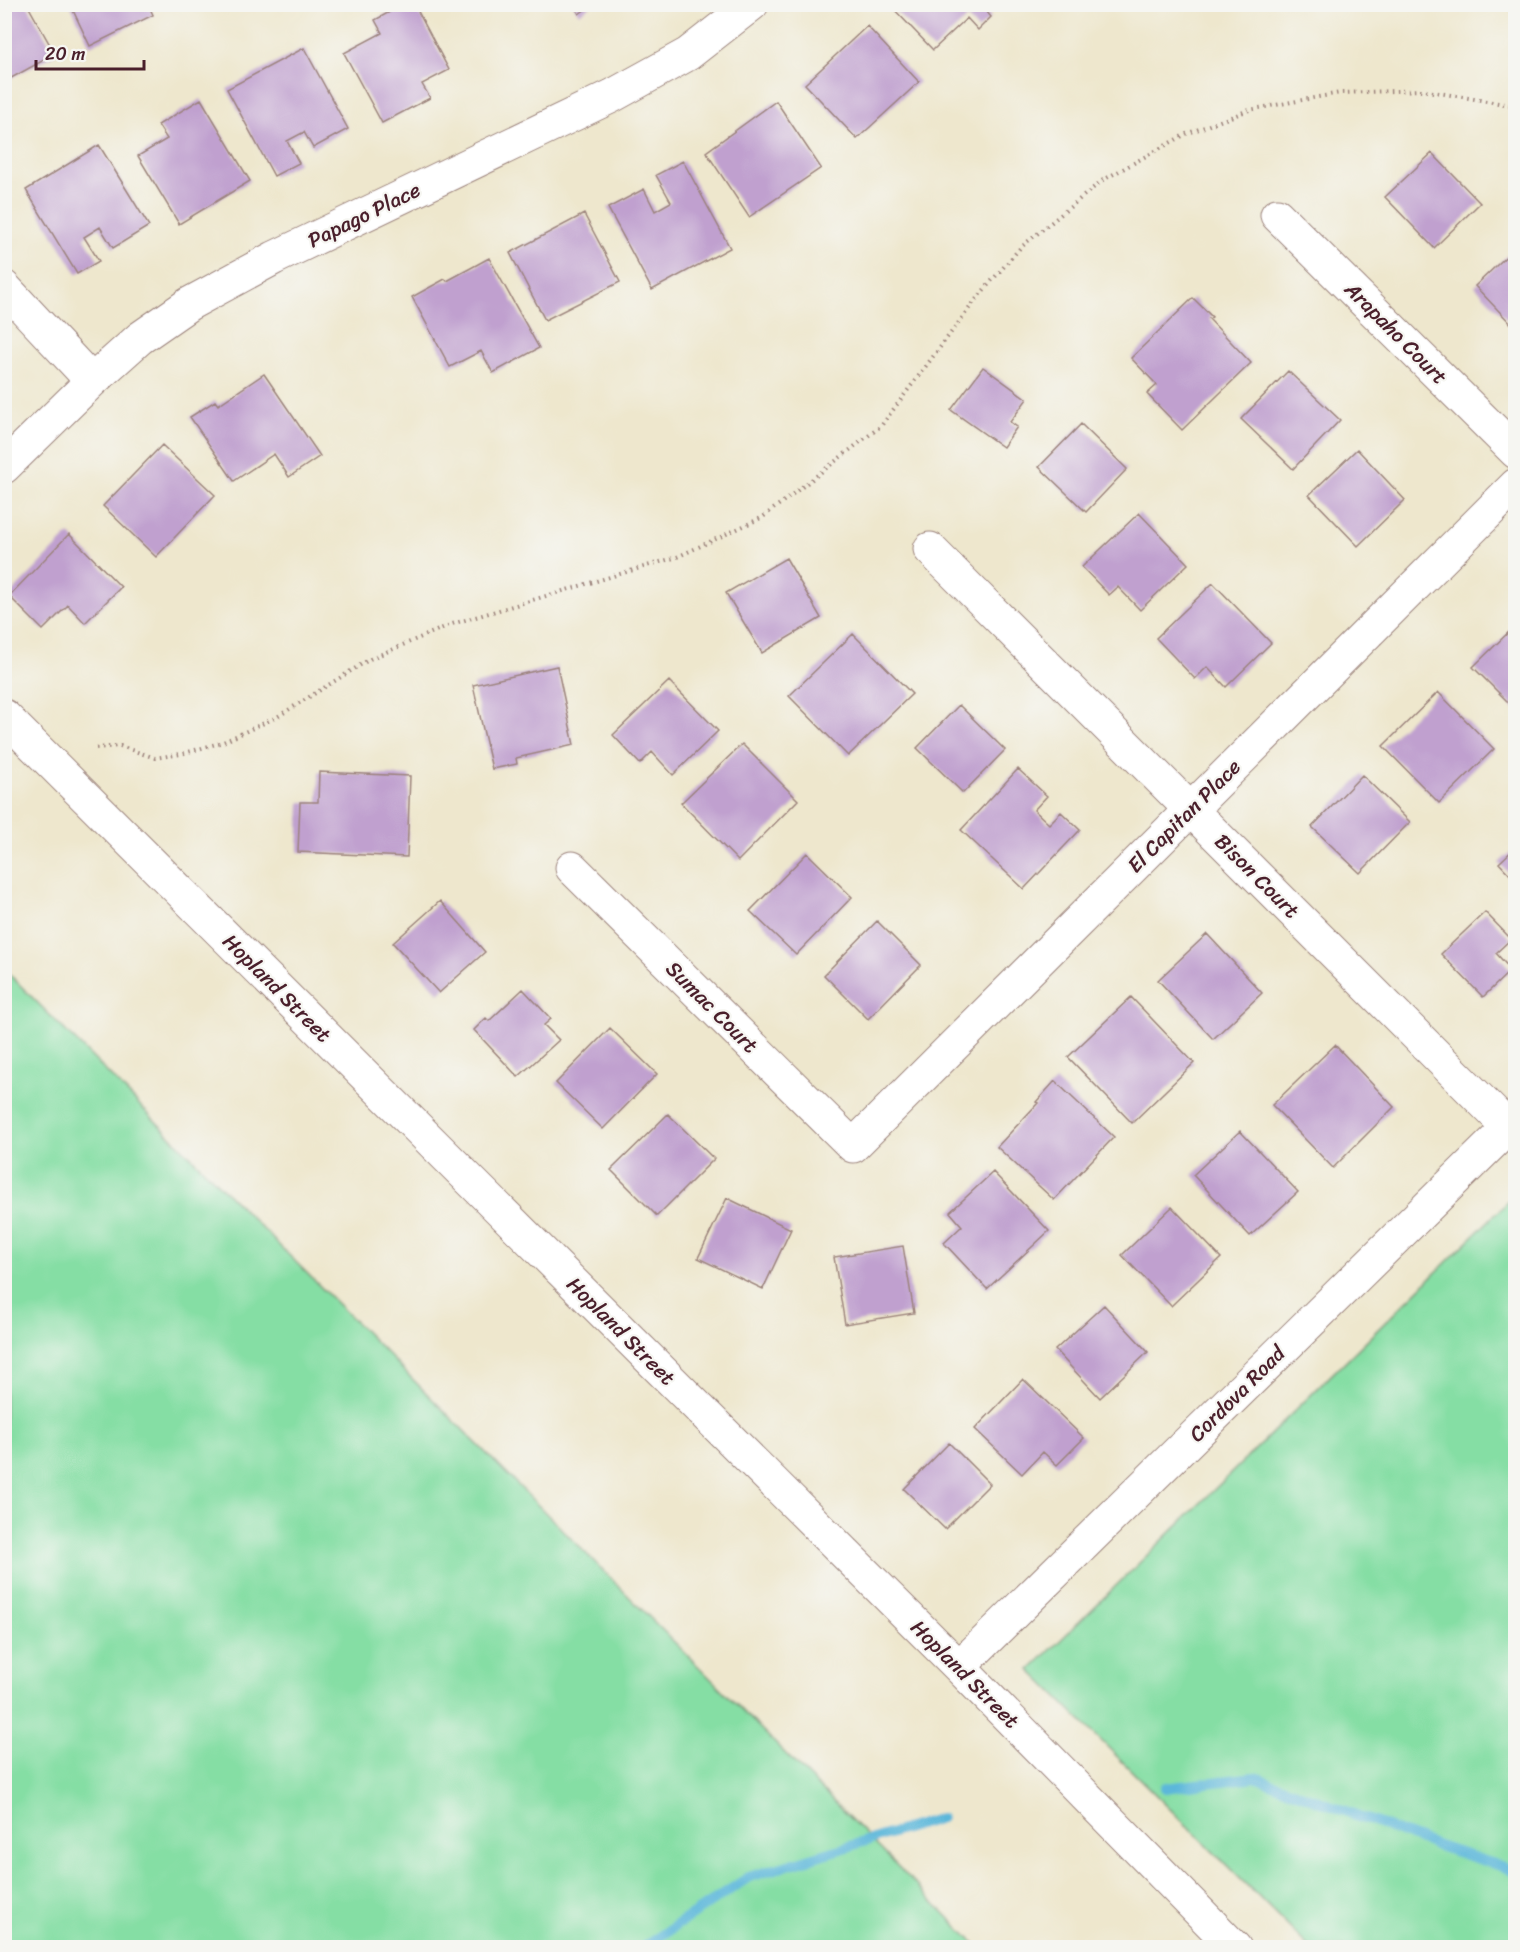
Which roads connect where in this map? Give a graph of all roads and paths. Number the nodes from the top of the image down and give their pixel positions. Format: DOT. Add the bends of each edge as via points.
graph roads {
  1 [pos="752,4"];
  2 [pos="1515,106"];
  3 [pos="1277,215"];
  4 [pos="4,287"];
  5 [pos="92,381"];
  6 [pos="1515,452"];
  7 [pos="4,467"];
  8 [pos="1515,485"];
  9 [pos="930,549"];
  10 [pos="4,717"];
  11 [pos="96,748"];
  12 [pos="1190,809"];
  13 [pos="572,868"];
  14 [pos="1512,1124"];
  15 [pos="852,1146"];
  16 [pos="959,1667"];
  17 [pos="1235,1947"];
  1 -- 5 [label="street, Papago Place" via="688,54 612,96 274,258 189,304 140,338"];
  2 -- 11 [label="path" via="1420,90 1340,93 1249,110 1186,134 1103,180 1020,248 977,298 881,426 763,517 677,557 452,624 370,659 277,717 223,742 155,758 120,746"];
  3 -- 6 [label="street, Arapaho Court"];
  4 -- 5 [label="street"];
  5 -- 7 [label="street, Papago Place"];
  8 -- 12 [label="street, El Capitan Place"];
  9 -- 12 [label="street, Bison Court"];
  10 -- 16 [label="street, Hopland Street"];
  12 -- 14 [label="street, Bison Court"];
  12 -- 15 [label="street, El Capitan Place"];
  13 -- 15 [label="street, Sumac Court"];
  14 -- 16 [label="street, Cordova Road"];
  16 -- 17 [label="street, Hopland Street"];
}
